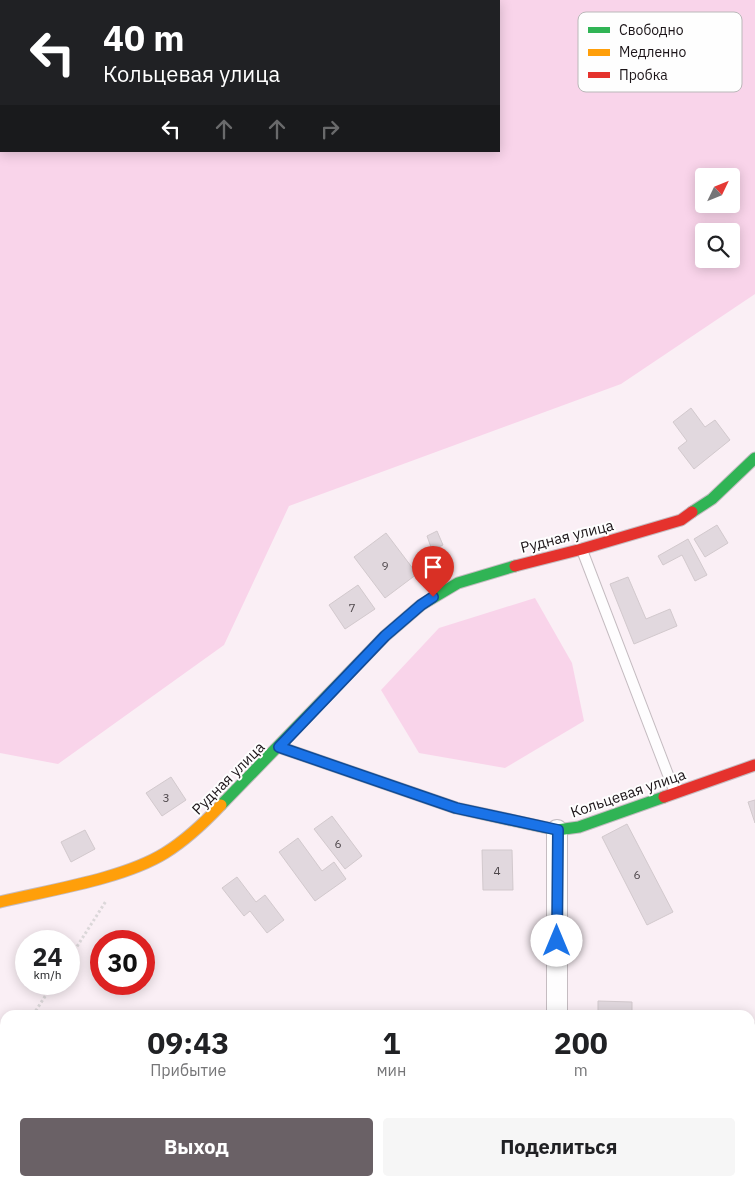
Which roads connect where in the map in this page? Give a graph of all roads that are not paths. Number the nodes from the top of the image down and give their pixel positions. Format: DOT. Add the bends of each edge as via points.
graph roads {
  1 [pos="755,458"];
  2 [pos="582,549"];
  3 [pos="279,747"];
  4 [pos="755,765"];
  5 [pos="675,792"];
  6 [pos="558,830"];
  7 [pos="0,902"];
  8 [pos="557,1010"];
  1 -- 2 [label="street, Рудная улица" via="712,499 682,520"];
  2 -- 3 [label="street, Рудная улица" via="458,582 421,605 385,636"];
  2 -- 5 [label="lane"];
  3 -- 6 [label="street, Кольцевая улица" via="456,808"];
  3 -- 7 [label="street, Рудная улица" via="201,826 165,853 126,871"];
  4 -- 5 [label="street, Кольцевая улица"];
  5 -- 6 [label="street, Кольцевая улица" via="579,827"];
  6 -- 8 [label="street"];
}
